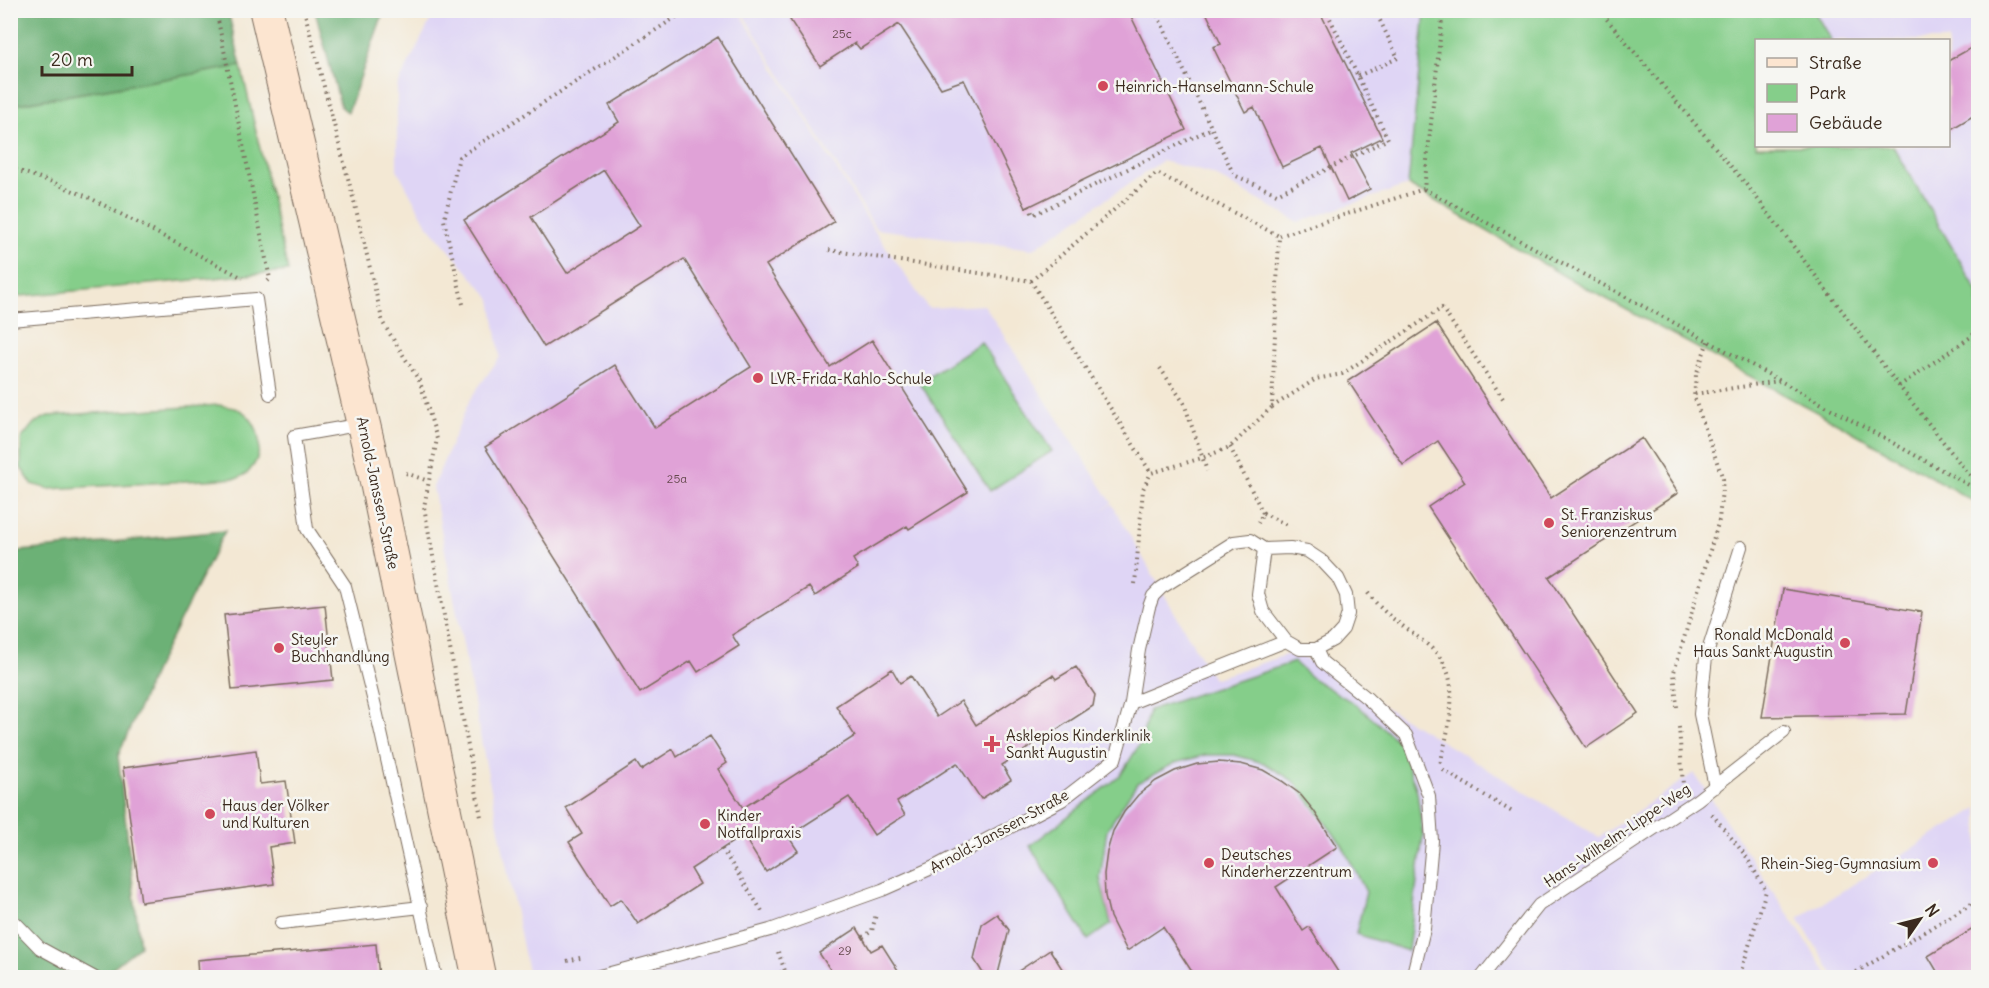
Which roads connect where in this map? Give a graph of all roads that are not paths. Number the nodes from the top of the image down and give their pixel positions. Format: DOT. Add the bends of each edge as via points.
graph roads {
  1 [pos="266,10"];
  2 [pos="10,320"];
  3 [pos="270,394"];
  4 [pos="363,424"];
  5 [pos="1741,548"];
  6 [pos="1264,549"];
  7 [pos="1286,641"];
  8 [pos="1316,649"];
  9 [pos="1131,703"];
  10 [pos="1784,732"];
  11 [pos="1715,787"];
  12 [pos="421,906"];
  13 [pos="10,917"];
  14 [pos="281,923"];
  15 [pos="95,978"];
  16 [pos="436,978"];
  17 [pos="478,978"];
  18 [pos="592,978"];
  19 [pos="1412,978"];
  20 [pos="1481,978"];
  1 -- 4 [label="main road, Arnold-Janssen-Straße"];
  2 -- 3 [label="lane" via="260,294"];
  4 -- 12 [label="lane" via="294,436 307,529 345,586"];
  4 -- 17 [label="main road, Arnold-Janssen-Straße"];
  5 -- 11 [label="lane" via="1706,657 1700,714"];
  6 -- 7 [label="lane" via="1258,594 1263,611"];
  6 -- 8 [label="lane" via="1307,551 1338,578 1346,595 1348,614 1333,640"];
  6 -- 9 [label="lane, Arnold-Janssen-Straße" via="1250,540 1234,542 1153,596"];
  7 -- 8 [label="lane" via="1300,650"];
  7 -- 9 [label="lane"];
  8 -- 19 [label="lane" via="1322,662 1406,735 1429,796 1432,841 1424,929"];
  9 -- 18 [label="lane, Arnold-Janssen-Straße" via="1115,759 1062,800 934,867 882,891 770,930"];
  10 -- 11 [label="lane, Hans-Wilhelm-Lippe-Weg"];
  11 -- 20 [label="lane, Hans-Wilhelm-Lippe-Weg" via="1539,905"];
  12 -- 14 [label="lane"];
  12 -- 16 [label="lane"];
  13 -- 15 [label="lane" via="40,948"];
}
